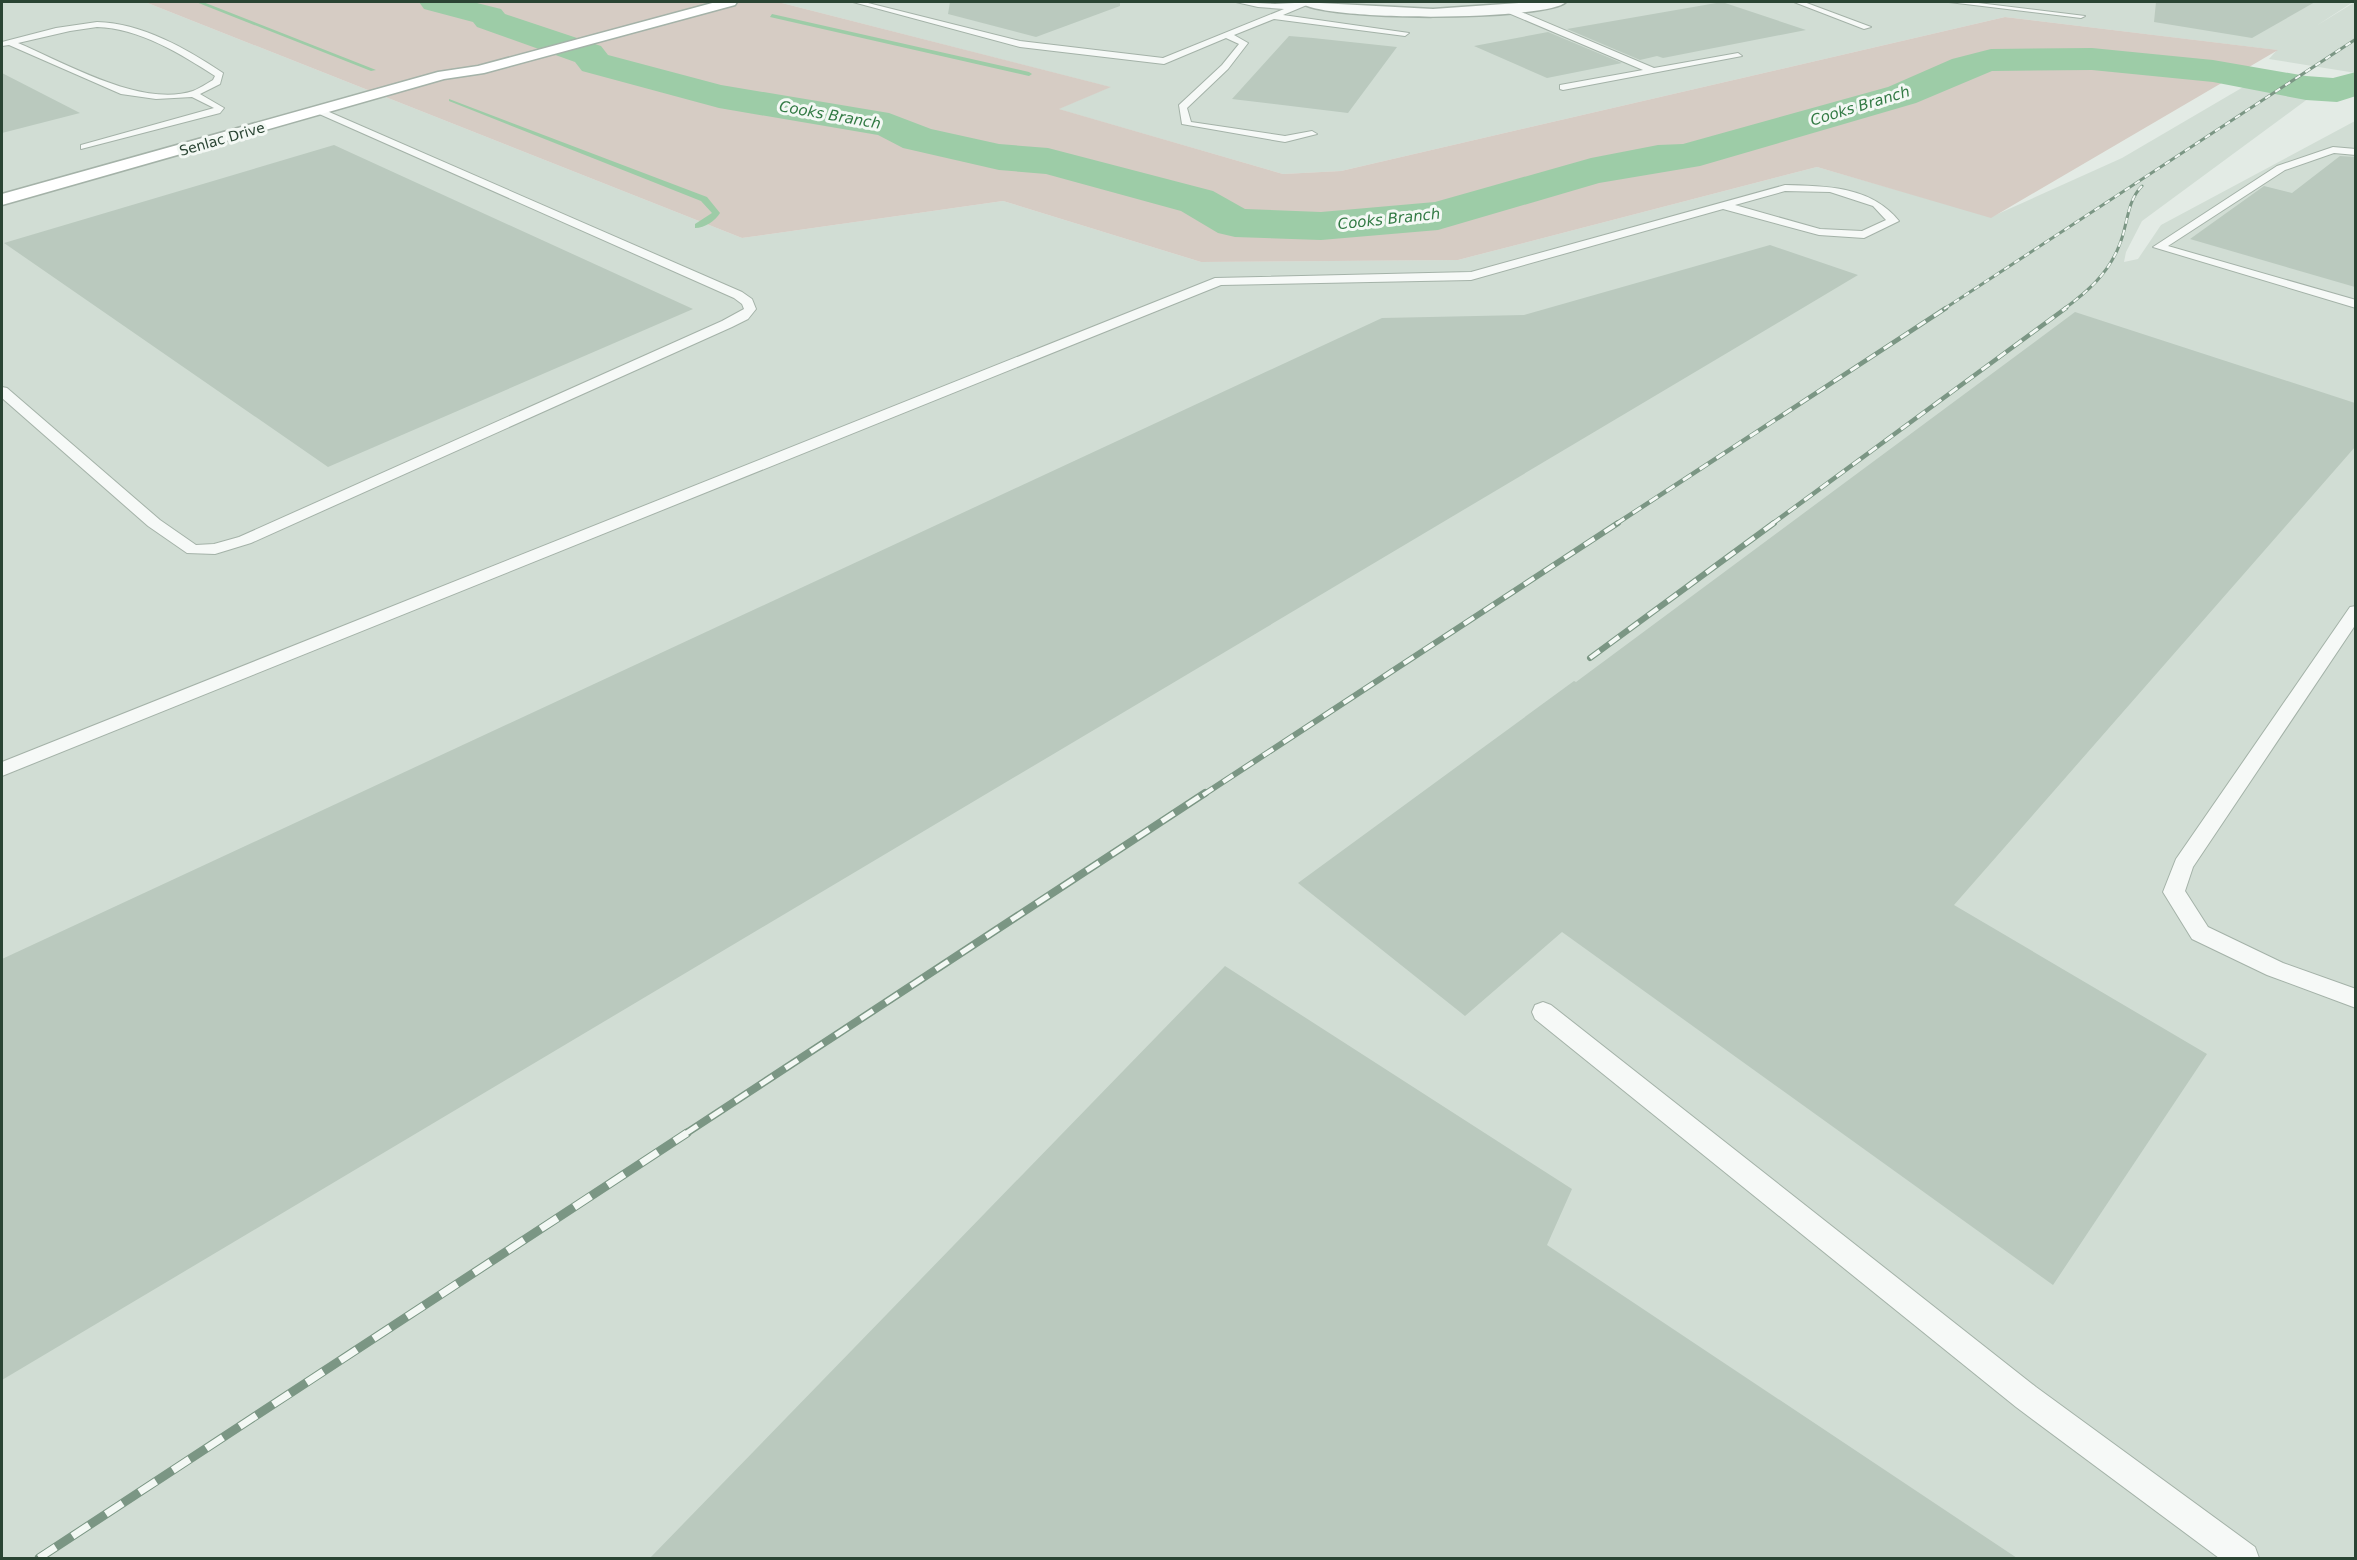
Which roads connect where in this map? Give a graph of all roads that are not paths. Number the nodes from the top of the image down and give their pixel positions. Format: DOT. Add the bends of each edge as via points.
graph roads {
  1 [pos="695,2"];
  2 [pos="730,2"];
  3 [pos="858,2"];
  4 [pos="1240,2"];
  5 [pos="1559,2"];
  6 [pos="1798,2"];
  7 [pos="1953,2"];
  8 [pos="1304,3"];
  9 [pos="1509,10"];
  10 [pos="1272,16"];
  11 [pos="2081,16"];
  12 [pos="647,20"];
  13 [pos="1867,27"];
  14 [pos="1405,33"];
  15 [pos="1227,34"];
  16 [pos="6,43"];
  17 [pos="1738,56"];
  18 [pos="1653,71"];
  19 [pos="1563,87"];
  20 [pos="193,94"];
  21 [pos="320,111"];
  22 [pos="1312,134"];
  23 [pos="2348,140"];
  24 [pos="85,147"];
  25 [pos="2333,150"];
  26 [pos="2355,152"];
  27 [pos="2,200"];
  28 [pos="1722,206"];
  29 [pos="2355,304"];
  30 [pos="2,391"];
  31 [pos="2355,611"];
  32 [pos="2,769"];
  33 [pos="2355,999"];
  34 [pos="1543,1012"];
  35 [pos="2244,1558"];
  1 -- 12 [label="street, Senlac Drive"];
  2 -- 12 [label="street, Senlac Drive"];
  3 -- 15 [label="lane" via="1020,44 1164,61"];
  4 -- 8 [label="lane" via="1266,6"];
  5 -- 9 [label="street"];
  6 -- 13 [label="lane"];
  7 -- 11 [label="lane"];
  8 -- 9 [label="street" via="1399,14"];
  8 -- 10 [label="lane"];
  9 -- 18 [label="lane"];
  10 -- 14 [label="lane"];
  10 -- 15 [label="lane"];
  12 -- 21 [label="street, Senlac Drive"];
  15 -- 22 [label="lane" via="1244,43 1225,67 1182,107 1187,124 1285,139"];
  16 -- 20 [label="lane" via="124,92 156,96"];
  16 -- 20 [label="lane" via="114,25 196,58 220,75 217,82"];
  17 -- 18 [label="lane"];
  18 -- 19 [label="lane"];
  20 -- 24 [label="lane" via="219,108"];
  21 -- 27 [label="street, Senlac Drive"];
  21 -- 30 [label="lane" via="738,296 748,302 750,309 728,324 245,540 215,549 193,550 154,523"];
  23 -- 25 [label="lane"];
  25 -- 26 [label="lane"];
  25 -- 29 [label="lane" via="2281,168 2159,247"];
  28 -- 28 [label="lane" via="1785,188 1831,189 1877,204 1893,221 1864,235 1819,232"];
  28 -- 32 [label="lane" via="1471,276 1219,281"];
  31 -- 33 [label="lane" via="2183,865 2174,892 2200,933 2275,969"];
  34 -- 35 [label="lane" via="2026,1397"];
}
